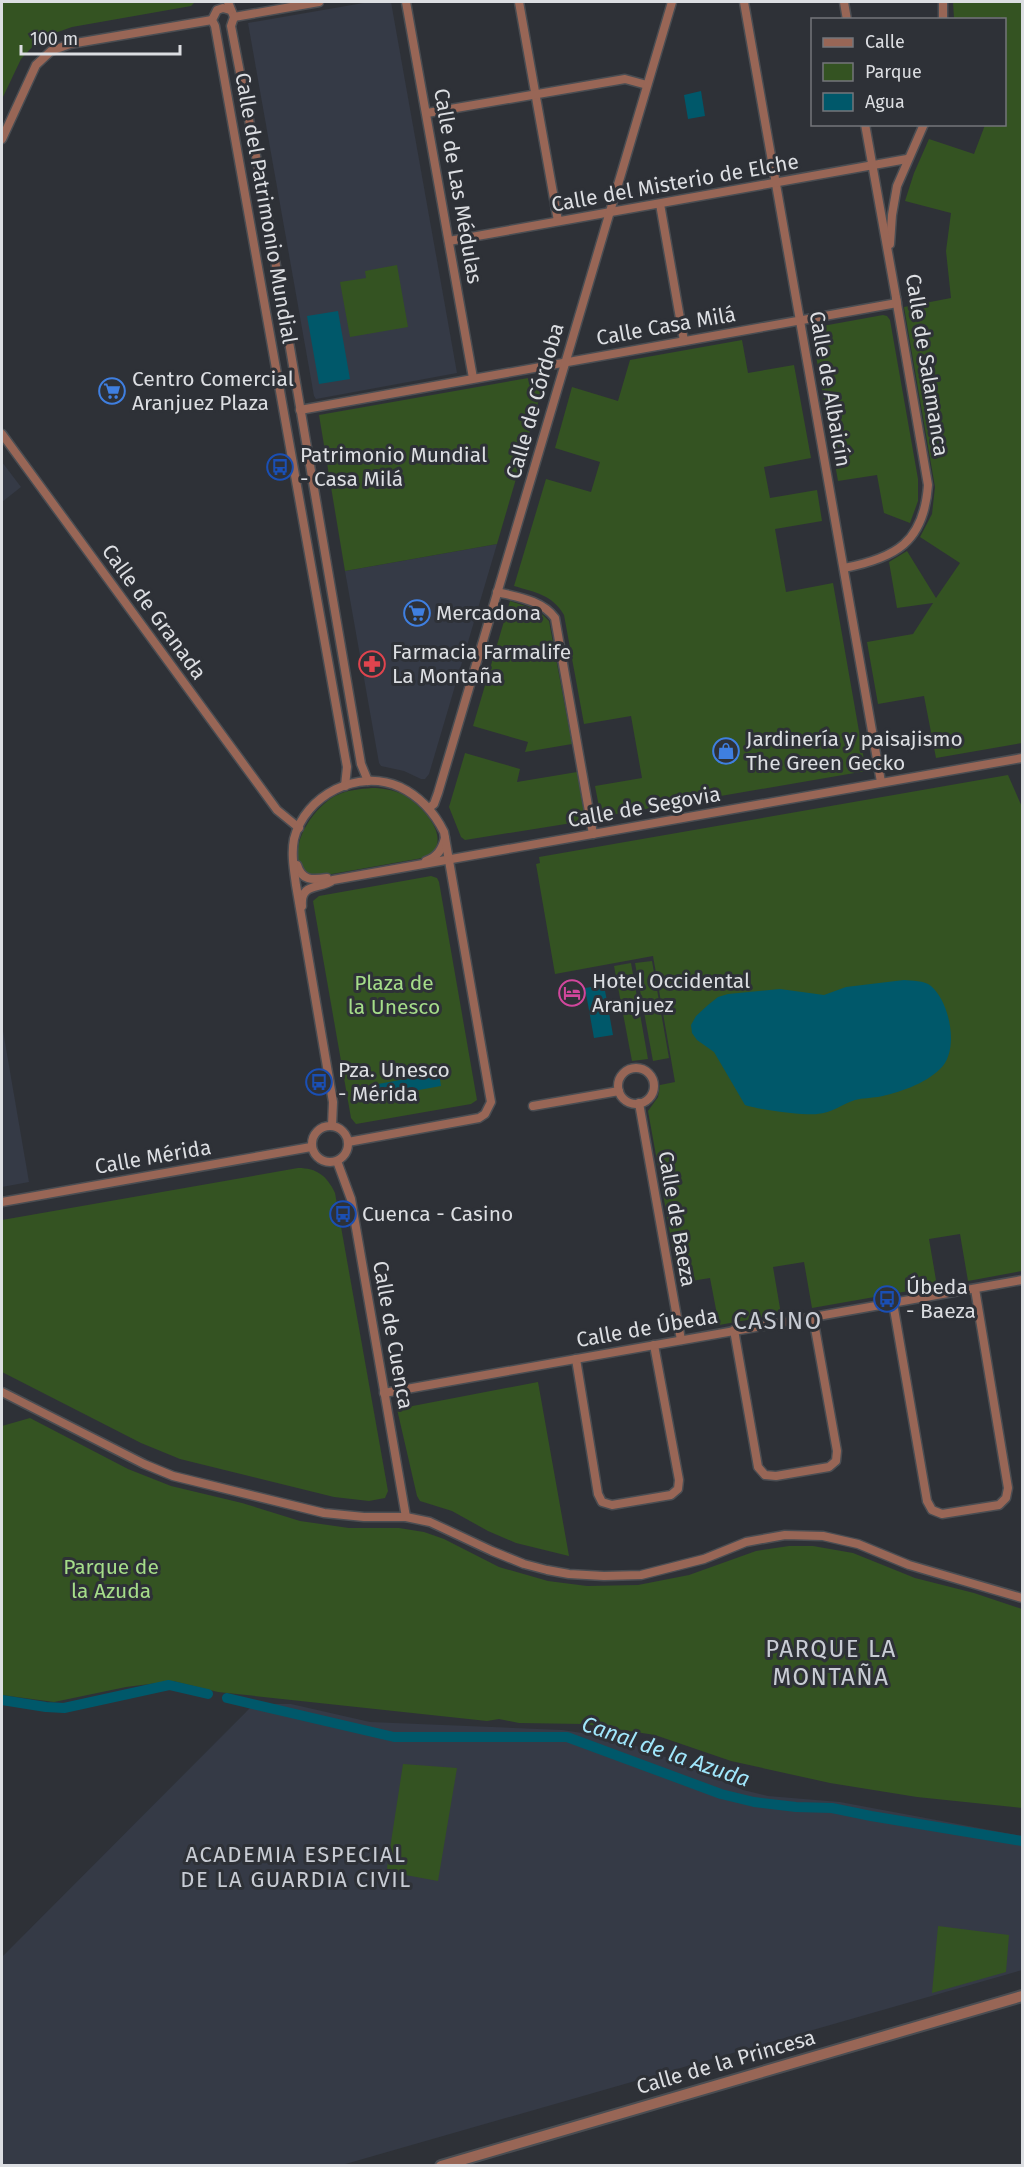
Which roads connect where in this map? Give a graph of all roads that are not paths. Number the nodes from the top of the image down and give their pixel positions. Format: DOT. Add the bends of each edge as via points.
graph roads {
  1 [pos="212,2"];
  2 [pos="319,2"];
  3 [pos="406,2"];
  4 [pos="519,2"];
  5 [pos="672,2"];
  6 [pos="744,2"];
  7 [pos="844,2"];
  8 [pos="943,2"];
  9 [pos="231,14"];
  10 [pos="847,18"];
  11 [pos="943,18"];
  12 [pos="214,20"];
  13 [pos="647,85"];
  14 [pos="535,95"];
  15 [pos="427,113"];
  16 [pos="865,126"];
  17 [pos="923,126"];
  18 [pos="2,139"];
  19 [pos="907,159"];
  20 [pos="873,166"];
  21 [pos="776,183"];
  22 [pos="660,204"];
  23 [pos="609,212"];
  24 [pos="558,221"];
  25 [pos="449,241"];
  26 [pos="897,303"];
  27 [pos="800,321"];
  28 [pos="684,342"];
  29 [pos="566,361"];
  30 [pos="473,378"];
  31 [pos="300,410"];
  32 [pos="2,434"];
  33 [pos="844,568"];
  34 [pos="497,592"];
  35 [pos="1023,758"];
  36 [pos="368,781"];
  37 [pos="881,783"];
  38 [pos="345,786"];
  39 [pos="429,808"];
  40 [pos="299,828"];
  41 [pos="593,834"];
  42 [pos="445,838"];
  43 [pos="294,852"];
  44 [pos="450,860"];
  45 [pos="409,867"];
  46 [pos="333,880"];
  47 [pos="302,922"];
  48 [pos="619,1091"];
  49 [pos="639,1104"];
  50 [pos="533,1106"];
  51 [pos="332,1126"];
  52 [pos="348,1142"];
  53 [pos="311,1148"];
  54 [pos="337,1161"];
  55 [pos="2,1202"];
  56 [pos="1023,1280"];
  57 [pos="975,1289"];
  58 [pos="893,1303"];
  59 [pos="813,1317"];
  60 [pos="734,1330"];
  61 [pos="681,1340"];
  62 [pos="654,1345"];
  63 [pos="576,1359"];
  64 [pos="2,1392"];
  65 [pos="384,1393"];
  66 [pos="406,1517"];
  67 [pos="1023,1598"];
  68 [pos="1023,1996"];
  69 [pos="441,2166"];
  1 -- 12 [label="street, Calle del Patrimonio Mundial"];
  2 -- 9 [label="street"];
  3 -- 15 [label="street, Calle de Las Médulas"];
  4 -- 14 [label="street"];
  5 -- 13 [label="street, Calle de Córdoba"];
  6 -- 21 [label="street, Calle de Albaicín"];
  7 -- 10 [label="street"];
  8 -- 11 [label="street"];
  9 -- 12 [label="street" via="220,9"];
  9 -- 12 [label="street" via="222,29"];
  9 -- 31 [label="street, Calle del Patrimonio Mundial"];
  12 -- 18 [label="street" via="70,44 51,51 36,65"];
  12 -- 38 [label="street, Calle del Patrimonio Mundial" via="346,767"];
  13 -- 14 [label="street" via="625,79"];
  13 -- 23 [label="street, Calle de Córdoba"];
  14 -- 15 [label="street"];
  14 -- 24 [label="street"];
  15 -- 25 [label="street, Calle de Las Médulas"];
  16 -- 20 [label="street"];
  17 -- 19 [label="street, Calle de Salamanca"];
  19 -- 20 [label="street, Calle del Misterio de Elche"];
  19 -- 26 [label="street, Calle de Salamanca" via="891,215 890,249"];
  20 -- 21 [label="street, Calle del Misterio de Elche"];
  20 -- 26 [label="street"];
  21 -- 22 [label="street, Calle del Misterio de Elche"];
  21 -- 27 [label="street, Calle de Albaicín"];
  22 -- 23 [label="street, Calle del Misterio de Elche"];
  22 -- 28 [label="street"];
  23 -- 24 [label="street, Calle del Misterio de Elche"];
  23 -- 29 [label="street, Calle de Córdoba"];
  24 -- 25 [label="street, Calle del Misterio de Elche"];
  25 -- 30 [label="street, Calle de Las Médulas"];
  26 -- 27 [label="street, Calle Casa Milá"];
  26 -- 33 [label="street, Calle de Salamanca" via="928,485 927,503 913,536 897,550 880,559"];
  27 -- 28 [label="street, Calle Casa Milá"];
  27 -- 33 [label="street, Calle de Albaicín"];
  28 -- 29 [label="street, Calle Casa Milá"];
  29 -- 30 [label="street, Calle Casa Milá"];
  29 -- 34 [label="street, Calle de Córdoba"];
  30 -- 31 [label="street, Calle Casa Milá"];
  31 -- 36 [label="street, Calle del Patrimonio Mundial" via="361,764"];
  32 -- 40 [label="street, Calle de Granada" via="277,810"];
  33 -- 37 [label="street, Calle de Albaicín"];
  34 -- 39 [label="street, Calle de Córdoba" via="436,798"];
  34 -- 41 [label="street" via="536,603 555,618"];
  35 -- 37 [label="street, Calle de Segovia"];
  36 -- 38 [label="street"];
  36 -- 39 [label="street" via="400,787"];
  37 -- 41 [label="street, Calle de Segovia"];
  38 -- 40 [label="street" via="318,800"];
  39 -- 42 [label="street"];
  40 -- 43 [label="street"];
  41 -- 44 [label="street, Calle de Segovia"];
  42 -- 44 [label="street"];
  42 -- 45 [label="street" via="435,856"];
  43 -- 46 [label="street" via="301,875 313,880"];
  43 -- 47 [label="street"];
  44 -- 45 [label="street"];
  44 -- 52 [label="street" via="490,1092 489,1108 478,1118"];
  45 -- 46 [label="street"];
  46 -- 47 [label="street" via="304,893"];
  47 -- 51 [label="street" via="333,1102"];
  48 -- 49 [label="street" via="627,1102"];
  48 -- 49 [label="street" via="620,1077 626,1071 640,1068 648,1072 654,1089"];
  48 -- 50 [label="street"];
  49 -- 61 [label="street, Calle de Baeza"];
  51 -- 52 [label="street" via="343,1131"];
  51 -- 53 [label="street" via="316,1131"];
  52 -- 54 [label="street" via="345,1154"];
  53 -- 54 [label="street" via="324,1161"];
  53 -- 55 [label="street, Calle Mérida"];
  54 -- 65 [label="street, Calle de Cuenca" via="351,1199"];
  56 -- 57 [label="street, Calle de Úbeda"];
  57 -- 58 [label="street, Calle de Úbeda"];
  57 -- 58 [label="street" via="1008,1488 999,1505 942,1514 932,1510 927,1501"];
  58 -- 59 [label="street, Calle de Úbeda"];
  59 -- 60 [label="street, Calle de Úbeda"];
  59 -- 60 [label="street" via="836,1461 829,1467 776,1476 765,1475 758,1467"];
  60 -- 61 [label="street, Calle de Úbeda"];
  61 -- 62 [label="street, Calle de Úbeda"];
  62 -- 63 [label="street, Calle de Úbeda"];
  62 -- 63 [label="street" via="679,1480 678,1489 671,1495 612,1505 602,1502"];
  63 -- 65 [label="street, Calle de Úbeda"];
  64 -- 66 [label="street" via="173,1476 324,1513"];
  65 -- 66 [label="street, Calle de Cuenca"];
  66 -- 67 [label="street" via="430,1522 524,1564 569,1574 604,1576 641,1575 674,1568 746,1542 785,1535 823,1536"];
  68 -- 69 [label="street, Calle de la Princesa"];
}
